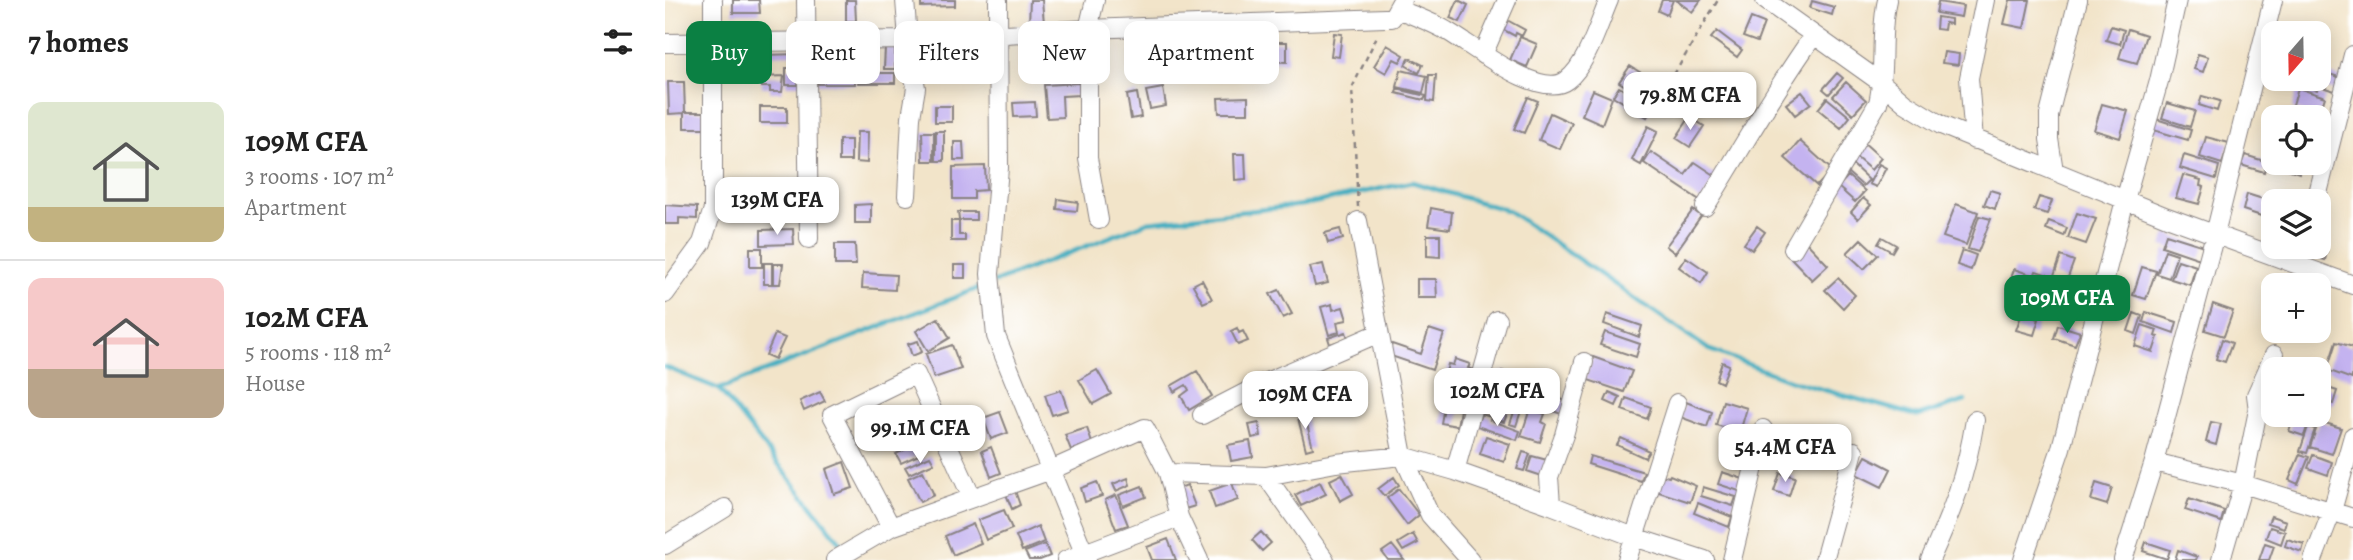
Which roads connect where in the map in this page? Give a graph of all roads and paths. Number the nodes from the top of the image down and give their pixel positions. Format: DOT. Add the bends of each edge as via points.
graph roads {
  1 [pos="713,0"];
  2 [pos="806,0"];
  3 [pos="905,0"];
  4 [pos="998,0"];
  5 [pos="1095,0"];
  6 [pos="1507,0"];
  7 [pos="1609,0"];
  8 [pos="1718,0"];
  9 [pos="1765,0"];
  10 [pos="1887,0"];
  11 [pos="1985,0"];
  12 [pos="2078,0"];
  13 [pos="2177,0"];
  14 [pos="2273,0"];
  15 [pos="1784,6"];
  16 [pos="1395,9"];
  17 [pos="713,21"];
  18 [pos="805,21"];
  19 [pos="907,21"];
  20 [pos="999,21"];
  21 [pos="1090,21"];
  22 [pos="1110,28"];
  23 [pos="1814,35"];
  24 [pos="686,42"];
  25 [pos="665,43"];
  26 [pos="1483,55"];
  27 [pos="2353,55"];
  28 [pos="1669,83"];
  29 [pos="713,84"];
  30 [pos="806,84"];
  31 [pos="915,84"];
  32 [pos="999,84"];
  33 [pos="1088,84"];
  34 [pos="1883,84"];
  35 [pos="1975,140"];
  36 [pos="2054,171"];
  37 [pos="2319,189"];
  38 [pos="907,196"];
  39 [pos="2125,200"];
  40 [pos="1705,207"];
  41 [pos="1099,220"];
  42 [pos="1359,222"];
  43 [pos="2215,234"];
  44 [pos="809,239"];
  45 [pos="1793,249"];
  46 [pos="2300,259"];
  47 [pos="2298,265"];
  48 [pos="2353,285"];
  49 [pos="665,294"];
  50 [pos="1497,320"];
  51 [pos="1379,333"];
  52 [pos="2274,355"];
  53 [pos="1584,362"];
  54 [pos="1677,402"];
  55 [pos="1202,415"];
  56 [pos="1975,420"];
  57 [pos="1763,429"];
  58 [pos="2353,436"];
  59 [pos="1854,452"];
  60 [pos="1403,456"];
  61 [pos="2154,462"];
  62 [pos="1051,470"];
  63 [pos="1455,471"];
  64 [pos="1168,473"];
  65 [pos="1266,476"];
  66 [pos="2243,484"];
  67 [pos="972,498"];
  68 [pos="1551,505"];
  69 [pos="725,508"];
  70 [pos="2332,511"];
  71 [pos="1179,517"];
  72 [pos="2353,518"];
  73 [pos="891,527"];
  74 [pos="1634,537"];
  75 [pos="665,545"];
  76 [pos="1086,556"];
  77 [pos="835,560"];
  78 [pos="1066,560"];
  79 [pos="1199,560"];
  80 [pos="1325,560"];
  81 [pos="1469,560"];
  82 [pos="1627,560"];
  83 [pos="1705,560"];
  84 [pos="1731,560"];
  85 [pos="1824,560"];
  86 [pos="1930,560"];
  87 [pos="2023,560"];
  88 [pos="2123,560"];
  89 [pos="2221,560"];
  90 [pos="2313,560"];
  1 -- 17 [label="street"];
  2 -- 18 [label="street"];
  3 -- 19 [label="street"];
  4 -- 20 [label="street"];
  5 -- 21 [label="street"];
  6 -- 26 [label="street"];
  7 -- 26 [label="street" via="1576,72 1564,82 1531,81"];
  8 -- 28 [label="path"];
  9 -- 15 [label="street"];
  10 -- 34 [label="street"];
  11 -- 35 [label="street" via="1969,78"];
  12 -- 36 [label="street" via="2049,115"];
  13 -- 39 [label="street"];
  14 -- 43 [label="street"];
  15 -- 23 [label="street"];
  16 -- 22 [label="street"];
  16 -- 26 [label="street" via="1447,31"];
  16 -- 42 [label="path" via="1352,88"];
  23 -- 34 [label="street"];
  23 -- 40 [label="street" via="1779,83"];
  24 -- 25 [label="street"];
  27 -- 37 [label="street"];
  29 -- 49 [label="street" via="712,209 702,243"];
  30 -- 44 [label="street"];
  31 -- 38 [label="street"];
  32 -- 62 [label="street" via="999,168 990,274 996,336"];
  33 -- 41 [label="street" via="1088,158"];
  34 -- 35 [label="street" via="1941,125"];
  34 -- 45 [label="street" via="1878,103"];
  35 -- 36 [label="street"];
  36 -- 39 [label="street"];
  39 -- 43 [label="street"];
  39 -- 87 [label="street" via="2061,448"];
  42 -- 51 [label="street"];
  43 -- 47 [label="street"];
  43 -- 61 [label="street"];
  46 -- 47 [label="street"];
  47 -- 48 [label="street"];
  50 -- 63 [label="street"];
  51 -- 55 [label="street"];
  51 -- 60 [label="street"];
  52 -- 66 [label="street" via="2256,395"];
  53 -- 68 [label="street" via="1549,477"];
  54 -- 74 [label="street"];
  56 -- 86 [label="street" via="1969,461 1953,512"];
  57 -- 84 [label="street"];
  58 -- 70 [label="street"];
  59 -- 85 [label="street"];
  60 -- 63 [label="street"];
  60 -- 65 [label="street"];
  60 -- 81 [label="street" via="1430,515"];
  61 -- 66 [label="street"];
  61 -- 88 [label="street"];
  62 -- 64 [label="street" via="1145,428"];
  62 -- 67 [label="street"];
  62 -- 76 [label="street"];
  63 -- 68 [label="street"];
  64 -- 65 [label="street"];
  64 -- 71 [label="street"];
  65 -- 80 [label="street"];
  66 -- 70 [label="street"];
  66 -- 89 [label="street"];
  67 -- 73 [label="street"];
  67 -- 73 [label="street" via="916,374 832,415"];
  68 -- 74 [label="street"];
  69 -- 75 [label="street"];
  70 -- 72 [label="street"];
  70 -- 90 [label="street"];
  71 -- 76 [label="street"];
  71 -- 79 [label="street"];
  73 -- 77 [label="street"];
  74 -- 82 [label="street"];
  74 -- 83 [label="street"];
  76 -- 78 [label="street"];
}
